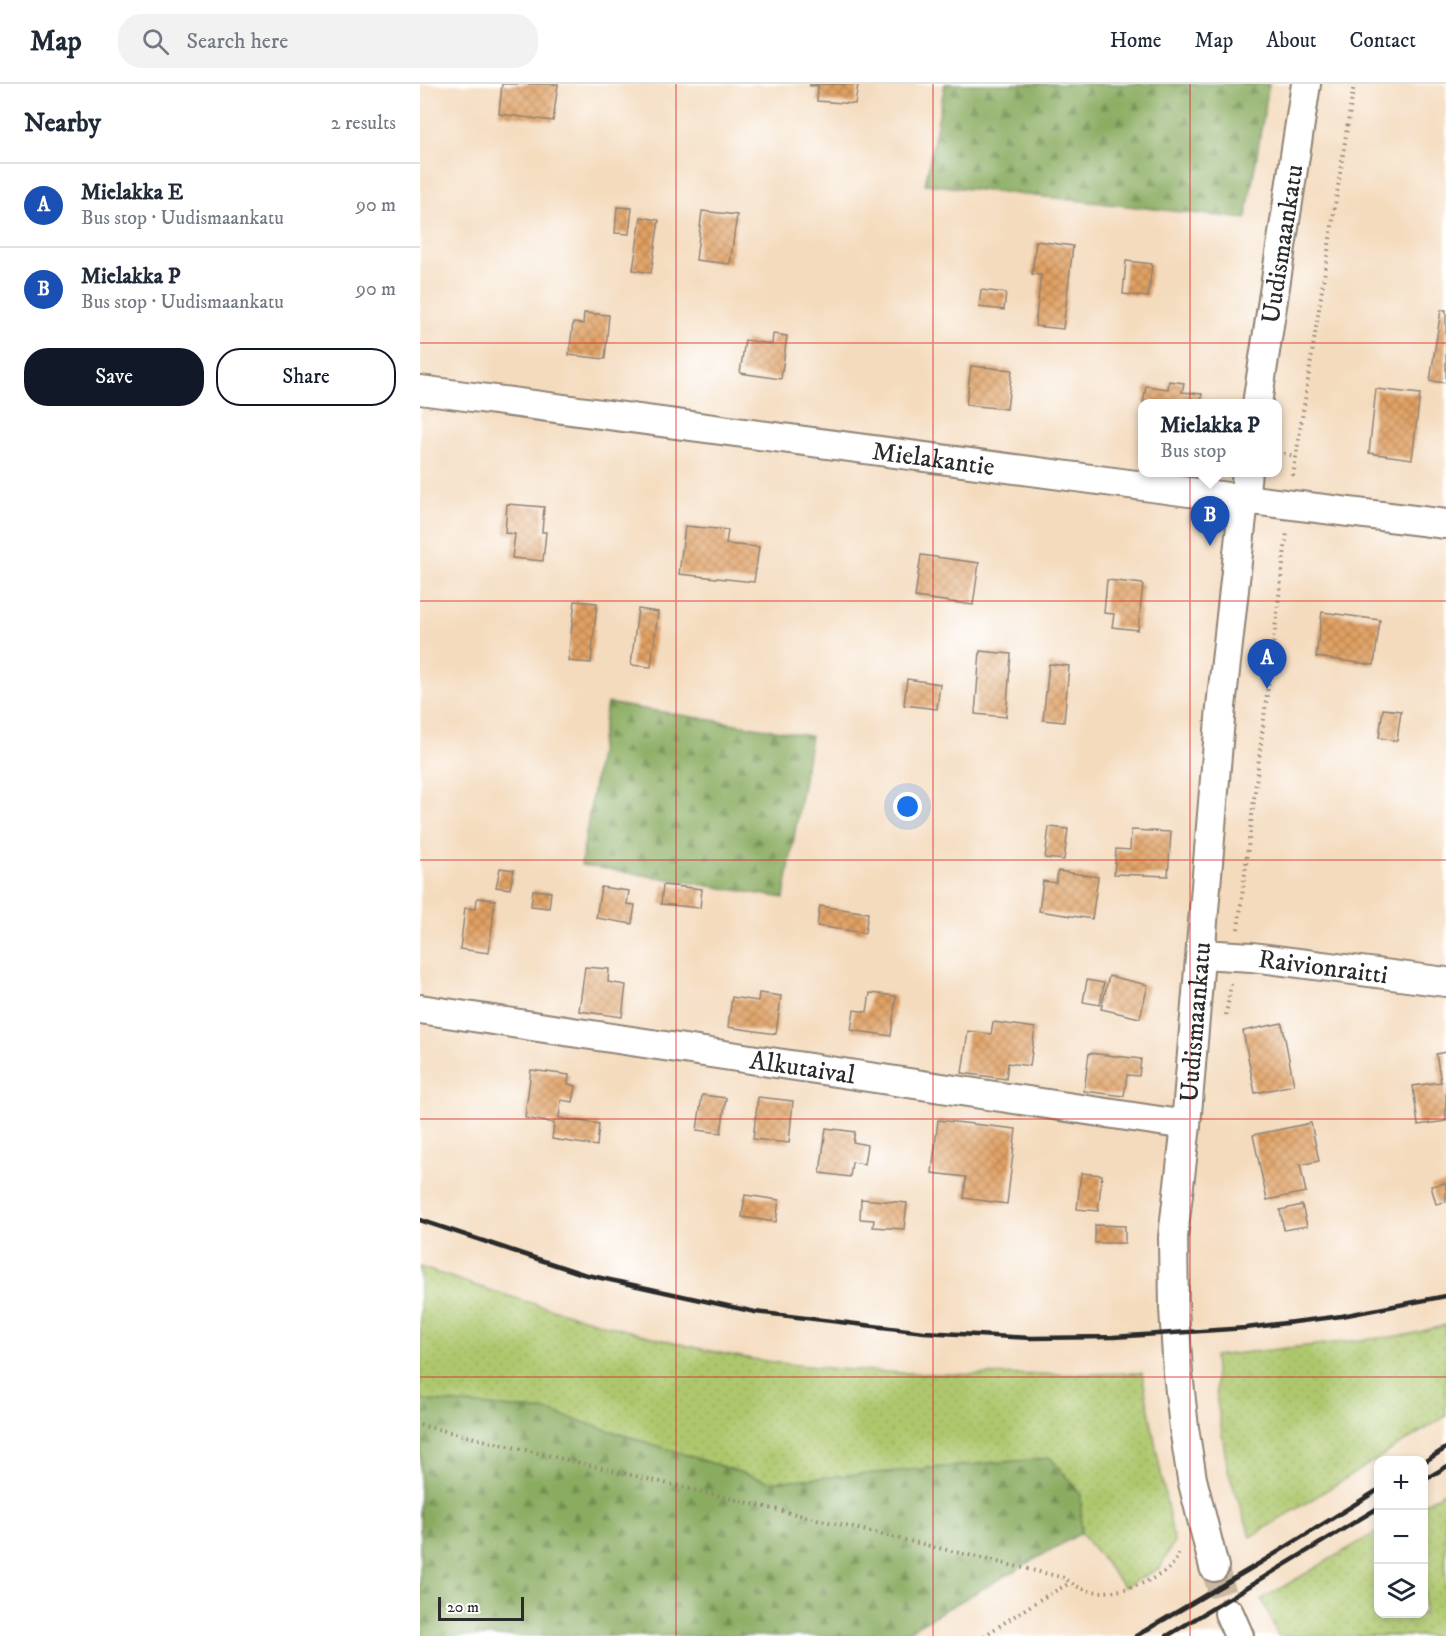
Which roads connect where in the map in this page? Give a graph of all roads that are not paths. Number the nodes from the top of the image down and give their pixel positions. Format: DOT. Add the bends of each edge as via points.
graph roads {
  1 [pos="1306,84"];
  2 [pos="420,390"];
  3 [pos="1258,399"];
  4 [pos="1138,473"];
  5 [pos="1169,477"];
  6 [pos="1246,486"];
  7 [pos="1446,524"];
  8 [pos="1201,954"];
  9 [pos="1446,982"];
  10 [pos="420,1009"];
  11 [pos="1186,1125"];
  12 [pos="1214,1567"];
  1 -- 3 [label="street, Uudismaankatu"];
  2 -- 4 [label="street, Mielakantie"];
  5 -- 6 [label="street, Mielakantie"];
  6 -- 7 [label="street, Mielakantie"];
  6 -- 8 [label="street, Uudismaankatu" via="1221,707"];
  8 -- 9 [label="street, Raivionraitti"];
  8 -- 11 [label="street, Uudismaankatu"];
  10 -- 11 [label="street, Alkutaival"];
  11 -- 12 [label="street, Uudismaankatu" via="1173,1237 1178,1373 1192,1479"];
}
